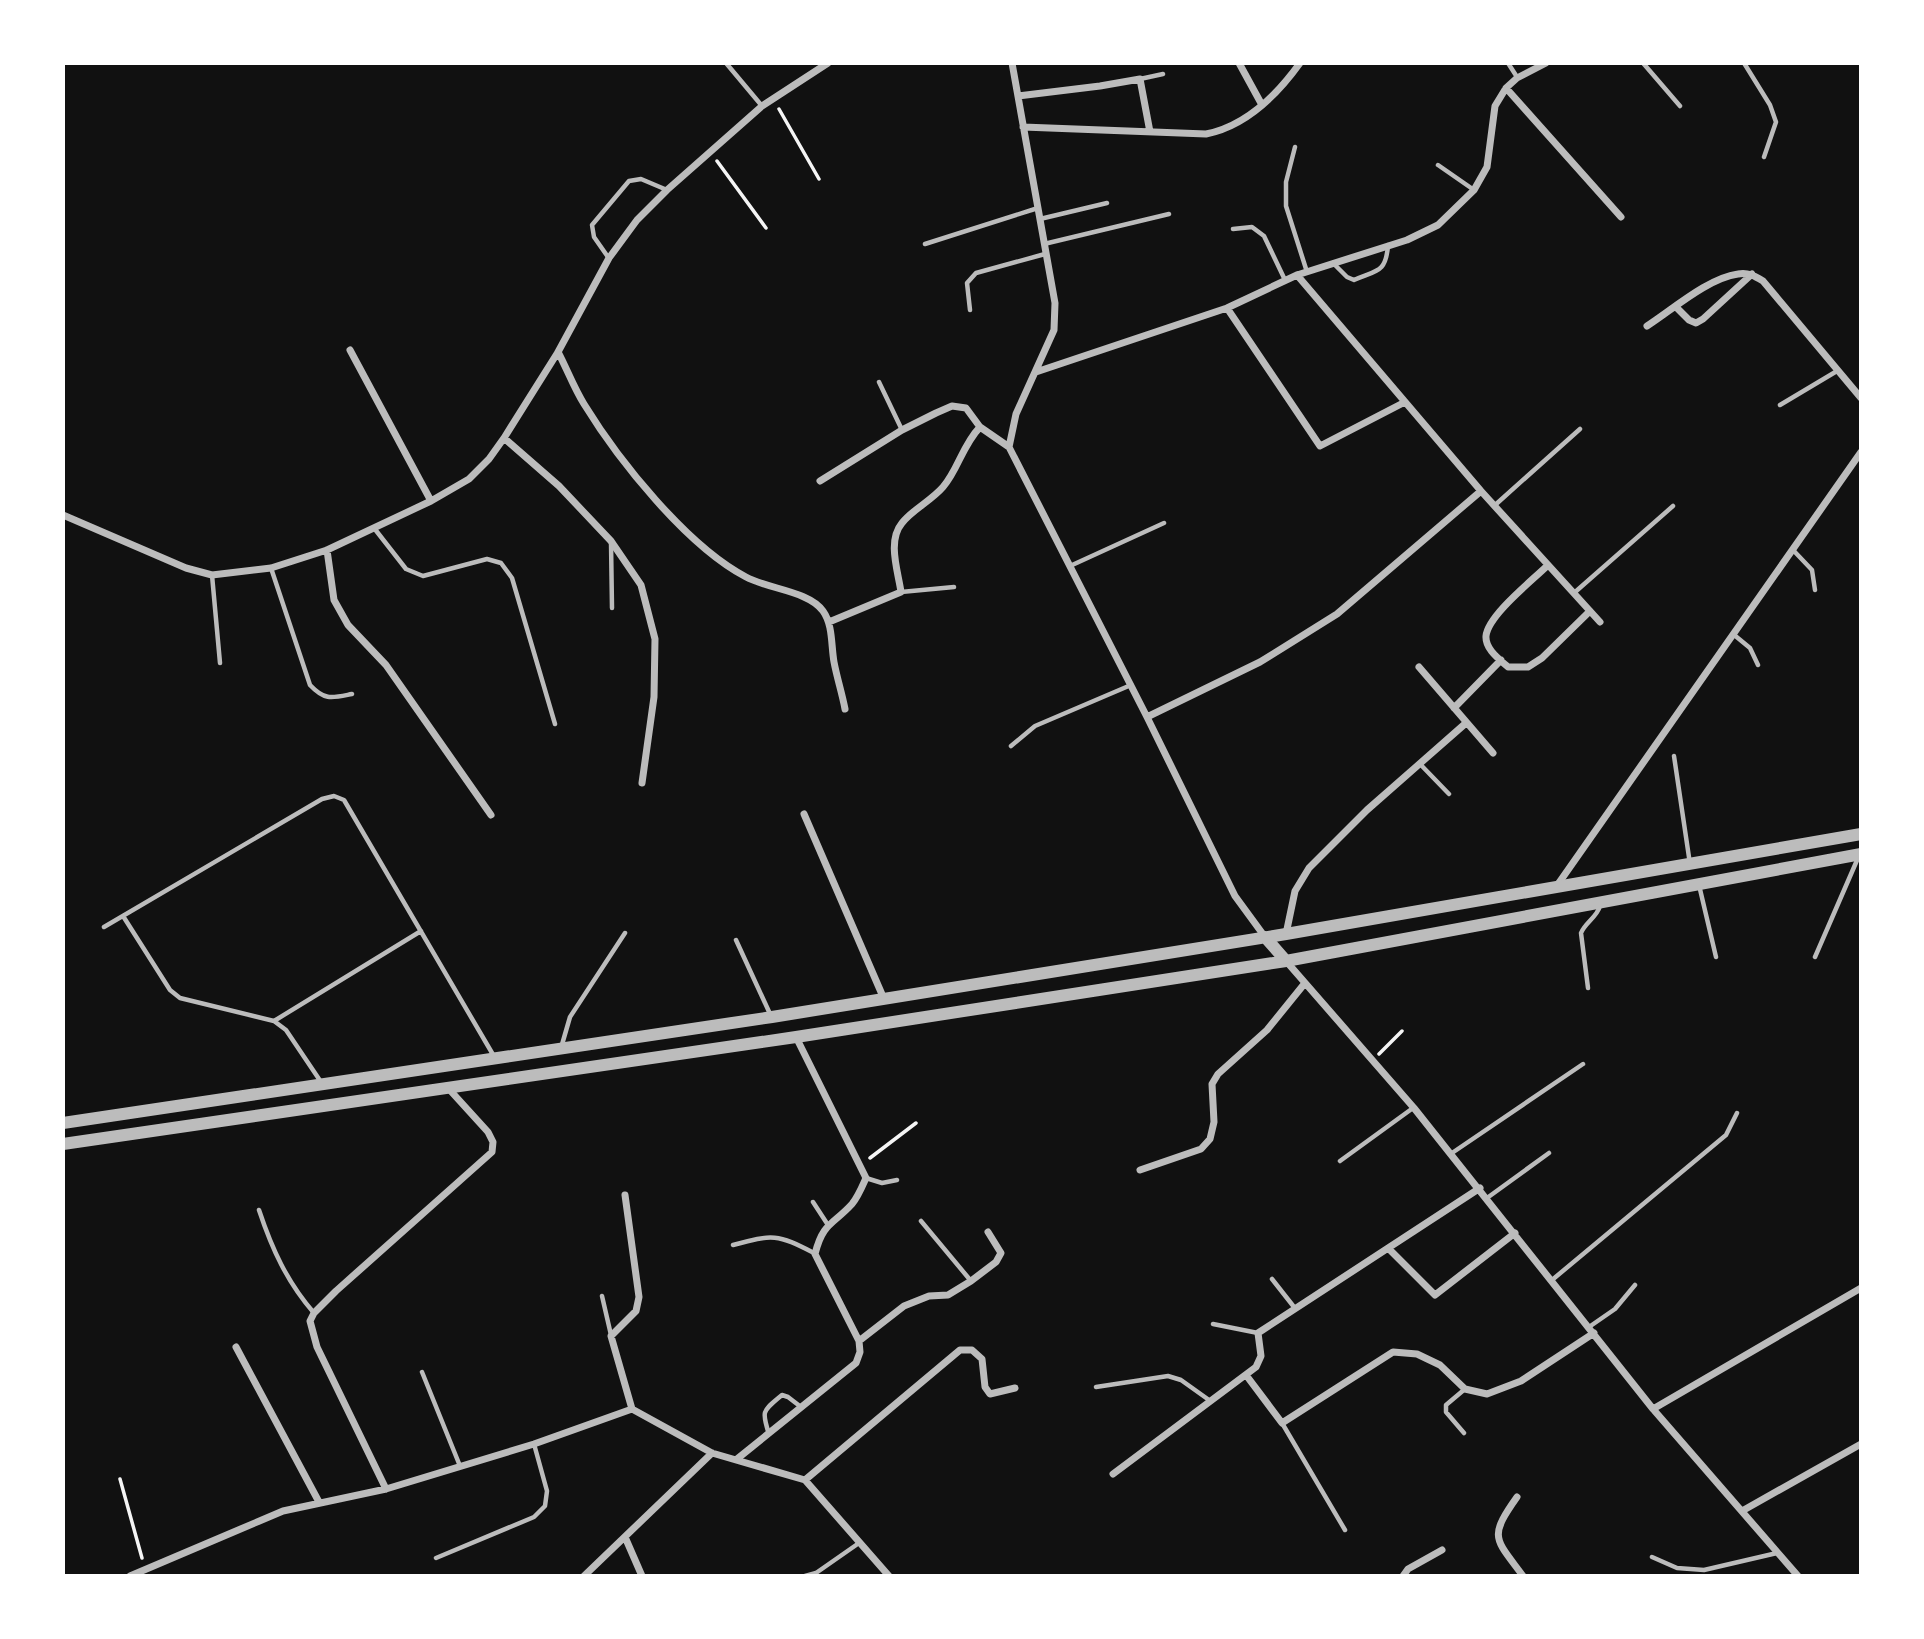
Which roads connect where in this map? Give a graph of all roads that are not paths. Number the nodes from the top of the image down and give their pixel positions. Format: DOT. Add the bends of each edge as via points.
graph roads {
  1 [pos="726,63"];
  2 [pos="1012,63"];
  3 [pos="1240,63"];
  4 [pos="1300,63"];
  5 [pos="1508,63"];
  6 [pos="1546,63"];
  7 [pos="1643,63"];
  8 [pos="1744,63"];
  9 [pos="823,64"];
  10 [pos="1163,74"];
  11 [pos="1517,78"];
  12 [pos="1140,79"];
  13 [pos="1506,88"];
  14 [pos="1018,96"];
  15 [pos="1262,105"];
  16 [pos="762,106"];
  17 [pos="1680,106"];
  18 [pos="1023,127"];
  19 [pos="1150,132"];
  20 [pos="1296,147"];
  21 [pos="1764,157"];
  22 [pos="1438,165"];
  23 [pos="667,190"];
  24 [pos="1474,190"];
  25 [pos="1107,203"];
  26 [pos="1038,208"];
  27 [pos="1169,214"];
  28 [pos="1621,217"];
  29 [pos="1039,219"];
  30 [pos="1233,229"];
  31 [pos="925,244"];
  32 [pos="1044,244"];
  33 [pos="1388,245"];
  34 [pos="1046,254"];
  35 [pos="609,258"];
  36 [pos="1332,263"];
  37 [pos="1307,272"];
  38 [pos="1752,274"];
  39 [pos="1297,275"];
  40 [pos="1286,280"];
  41 [pos="1676,306"];
  42 [pos="1227,308"];
  43 [pos="970,310"];
  44 [pos="1647,326"];
  45 [pos="350,351"];
  46 [pos="558,352"];
  47 [pos="1837,371"];
  48 [pos="1036,372"];
  49 [pos="878,382"];
  50 [pos="1861,398"];
  51 [pos="1405,402"];
  52 [pos="1780,405"];
  53 [pos="980,428"];
  54 [pos="1580,429"];
  55 [pos="902,430"];
  56 [pos="505,438"];
  57 [pos="1009,447"];
  58 [pos="1861,452"];
  59 [pos="820,481"];
  60 [pos="1481,491"];
  61 [pos="431,501"];
  62 [pos="1494,506"];
  63 [pos="1673,506"];
  64 [pos="63,515"];
  65 [pos="1164,523"];
  66 [pos="374,528"];
  67 [pos="611,541"];
  68 [pos="1793,549"];
  69 [pos="327,550"];
  70 [pos="1548,565"];
  71 [pos="1070,567"];
  72 [pos="271,568"];
  73 [pos="212,575"];
  74 [pos="954,587"];
  75 [pos="1815,590"];
  76 [pos="901,592"];
  77 [pos="1574,593"];
  78 [pos="612,608"];
  79 [pos="1590,611"];
  80 [pos="829,622"];
  81 [pos="1600,622"];
  82 [pos="1733,634"];
  83 [pos="1501,660"];
  84 [pos="220,663"];
  85 [pos="1758,665"];
  86 [pos="1419,667"];
  87 [pos="1131,685"];
  88 [pos="352,694"];
  89 [pos="1454,708"];
  90 [pos="845,709"];
  91 [pos="1147,717"];
  92 [pos="1466,723"];
  93 [pos="555,724"];
  94 [pos="1011,746"];
  95 [pos="1493,753"];
  96 [pos="1674,756"];
  97 [pos="1420,764"];
  98 [pos="642,783"];
  99 [pos="1449,794"];
  100 [pos="804,814"];
  101 [pos="492,815"];
  102 [pos="1861,834"];
  103 [pos="1860,855"];
  104 [pos="1690,864"];
  105 [pos="1699,884"];
  106 [pos="1555,888"];
  107 [pos="1601,903"];
  108 [pos="123,916"];
  109 [pos="104,927"];
  110 [pos="421,932"];
  111 [pos="625,933"];
  112 [pos="1286,934"];
  113 [pos="1265,937"];
  114 [pos="736,940"];
  115 [pos="1716,957"];
  116 [pos="1815,957"];
  117 [pos="1286,961"];
  118 [pos="1305,983"];
  119 [pos="1588,988"];
  120 [pos="884,999"];
  121 [pos="772,1017"];
  122 [pos="274,1021"];
  123 [pos="796,1037"];
  124 [pos="561,1049"];
  125 [pos="496,1059"];
  126 [pos="1583,1063"];
  127 [pos="322,1084"];
  128 [pos="447,1088"];
  129 [pos="1414,1108"];
  130 [pos="1737,1113"];
  131 [pos="63,1123"];
  132 [pos="63,1144"];
  133 [pos="1452,1153"];
  134 [pos="1549,1153"];
  135 [pos="1340,1161"];
  136 [pos="1140,1170"];
  137 [pos="866,1178"];
  138 [pos="897,1180"];
  139 [pos="1480,1188"];
  140 [pos="625,1195"];
  141 [pos="1487,1198"];
  142 [pos="813,1202"];
  143 [pos="259,1210"];
  144 [pos="921,1221"];
  145 [pos="828,1224"];
  146 [pos="988,1232"];
  147 [pos="1515,1233"];
  148 [pos="733,1245"];
  149 [pos="1389,1249"];
  150 [pos="815,1254"];
  151 [pos="1272,1279"];
  152 [pos="1552,1280"];
  153 [pos="971,1281"];
  154 [pos="1635,1285"];
  155 [pos="1861,1288"];
  156 [pos="602,1296"];
  157 [pos="1294,1307"];
  158 [pos="314,1313"];
  159 [pos="1213,1324"];
  160 [pos="1592,1330"];
  161 [pos="1258,1333"];
  162 [pos="611,1336"];
  163 [pos="859,1341"];
  164 [pos="236,1347"];
  165 [pos="422,1372"];
  166 [pos="1246,1375"];
  167 [pos="1096,1387"];
  168 [pos="1016,1388"];
  169 [pos="1465,1389"];
  170 [pos="1209,1401"];
  171 [pos="802,1408"];
  172 [pos="632,1409"];
  173 [pos="1653,1409"];
  174 [pos="1282,1423"];
  175 [pos="1464,1433"];
  176 [pos="769,1434"];
  177 [pos="534,1444"];
  178 [pos="1861,1444"];
  179 [pos="712,1453"];
  180 [pos="737,1459"];
  181 [pos="460,1466"];
  182 [pos="1113,1474"];
  183 [pos="805,1480"];
  184 [pos="386,1489"];
  185 [pos="1517,1497"];
  186 [pos="319,1502"];
  187 [pos="1742,1511"];
  188 [pos="1345,1530"];
  189 [pos="625,1537"];
  190 [pos="859,1543"];
  191 [pos="1442,1550"];
  192 [pos="1777,1553"];
  193 [pos="1652,1557"];
  194 [pos="436,1558"];
  195 [pos="130,1576"];
  196 [pos="584,1576"];
  197 [pos="642,1576"];
  198 [pos="805,1576"];
  199 [pos="889,1576"];
  200 [pos="1403,1576"];
  201 [pos="1523,1576"];
  202 [pos="1798,1576"];
  1 -- 16 [label="lane"];
  2 -- 14 [label="street"];
  3 -- 15 [label="street"];
  4 -- 15 [label="street"];
  5 -- 11 [label="lane"];
  6 -- 11 [label="street"];
  7 -- 17 [label="lane"];
  8 -- 21 [label="lane" via="1776,122"];
  9 -- 16 [label="street"];
  10 -- 12 [label="lane"];
  11 -- 13 [label="street"];
  12 -- 14 [label="street"];
  12 -- 19 [label="street"];
  13 -- 24 [label="street" via="1495,106 1486,167"];
  13 -- 28 [label="street"];
  14 -- 18 [label="street"];
  15 -- 19 [label="street" via="1225,130"];
  16 -- 23 [label="street"];
  18 -- 19 [label="street"];
  18 -- 26 [label="street"];
  20 -- 37 [label="lane" via="1286,182 1286,206"];
  22 -- 24 [label="lane"];
  23 -- 35 [label="street"];
  23 -- 35 [label="lane" via="641,179 629,181 592,225 594,237"];
  24 -- 33 [label="street" via="1438,225"];
  25 -- 29 [label="lane"];
  26 -- 29 [label="street"];
  26 -- 31 [label="lane"];
  27 -- 32 [label="lane"];
  29 -- 32 [label="street"];
  30 -- 40 [label="lane" via="1252,227 1264,236"];
  32 -- 34 [label="street"];
  33 -- 36 [label="street"];
  33 -- 36 [label="lane" via="1387,262 1381,269 1354,280"];
  34 -- 43 [label="lane" via="976,273 967,283"];
  34 -- 48 [label="street" via="1055,303 1054,330"];
  35 -- 46 [label="street"];
  36 -- 37 [label="street"];
  37 -- 39 [label="street"];
  38 -- 41 [label="street" via="1719,279"];
  38 -- 41 [label="street" via="1696,323"];
  38 -- 47 [label="street" via="1763,281"];
  39 -- 40 [label="street"];
  39 -- 51 [label="street"];
  40 -- 42 [label="street"];
  41 -- 44 [label="street"];
  42 -- 48 [label="street"];
  42 -- 51 [label="street" via="1320,446"];
  45 -- 61 [label="street"];
  46 -- 56 [label="street"];
  46 -- 80 [label="street" via="606,439 679,525 746,578 811,600"];
  47 -- 50 [label="street"];
  47 -- 52 [label="lane"];
  48 -- 57 [label="street" via="1016,414"];
  49 -- 55 [label="lane"];
  51 -- 60 [label="street"];
  53 -- 55 [label="street" via="966,408 952,406"];
  53 -- 57 [label="street"];
  53 -- 76 [label="street" via="964,447 944,486 902,523 895,535"];
  54 -- 62 [label="lane"];
  55 -- 59 [label="street"];
  56 -- 61 [label="street" via="469,479"];
  56 -- 67 [label="street" via="559,485"];
  57 -- 71 [label="street"];
  58 -- 68 [label="street"];
  60 -- 62 [label="street"];
  60 -- 91 [label="street" via="1336,614 1260,662"];
  61 -- 66 [label="street"];
  62 -- 70 [label="street"];
  63 -- 77 [label="lane"];
  64 -- 73 [label="street"];
  65 -- 71 [label="lane"];
  66 -- 69 [label="street"];
  66 -- 93 [label="lane" via="406,569 423,576 487,559 501,563 512,578"];
  67 -- 78 [label="lane"];
  67 -- 98 [label="street" via="641,585 655,639 654,696"];
  68 -- 75 [label="lane" via="1812,570"];
  68 -- 82 [label="street"];
  69 -- 72 [label="street"];
  69 -- 101 [label="street" via="334,600 348,625 386,665"];
  70 -- 77 [label="street"];
  70 -- 83 [label="street" via="1491,621 1486,637"];
  71 -- 87 [label="street"];
  72 -- 73 [label="street"];
  72 -- 88 [label="lane" via="310,685 320,696"];
  73 -- 84 [label="lane"];
  74 -- 76 [label="lane"];
  76 -- 80 [label="street"];
  77 -- 79 [label="street"];
  79 -- 81 [label="street"];
  79 -- 83 [label="street" via="1528,667 1508,667"];
  80 -- 90 [label="street"];
  82 -- 85 [label="lane" via="1750,648"];
  82 -- 106 [label="street"];
  83 -- 89 [label="street"];
  86 -- 89 [label="street"];
  87 -- 91 [label="street"];
  87 -- 94 [label="lane" via="1035,726"];
  89 -- 92 [label="street"];
  91 -- 113 [label="street" via="1235,896"];
  92 -- 95 [label="street"];
  92 -- 97 [label="street"];
  96 -- 104 [label="lane"];
  97 -- 99 [label="lane"];
  97 -- 112 [label="street" via="1309,868 1295,891"];
  100 -- 120 [label="street"];
  102 -- 104 [label="street"];
  103 -- 105 [label="street"];
  103 -- 116 [label="lane"];
  104 -- 106 [label="street"];
  105 -- 107 [label="street"];
  105 -- 115 [label="lane"];
  106 -- 112 [label="street"];
  107 -- 117 [label="street"];
  107 -- 119 [label="lane" via="1581,933"];
  108 -- 109 [label="lane"];
  108 -- 110 [label="lane" via="334,796 344,800"];
  108 -- 122 [label="lane" via="170,990 180,998"];
  110 -- 122 [label="lane"];
  110 -- 125 [label="lane"];
  111 -- 124 [label="lane" via="570,1017"];
  112 -- 113 [label="street"];
  113 -- 117 [label="street"];
  113 -- 120 [label="street"];
  114 -- 121 [label="lane"];
  117 -- 118 [label="street"];
  117 -- 123 [label="street"];
  118 -- 129 [label="street"];
  118 -- 136 [label="street" via="1267,1030 1218,1074 1212,1084 1210,1139 1201,1149"];
  120 -- 121 [label="street"];
  121 -- 124 [label="street"];
  122 -- 127 [label="lane" via="286,1030"];
  123 -- 128 [label="street"];
  123 -- 137 [label="street"];
  124 -- 125 [label="street"];
  125 -- 127 [label="street"];
  126 -- 133 [label="lane"];
  127 -- 131 [label="street"];
  128 -- 132 [label="street"];
  128 -- 158 [label="street" via="488,1132 492,1152"];
  129 -- 133 [label="street"];
  129 -- 135 [label="lane"];
  130 -- 152 [label="lane" via="1726,1135"];
  133 -- 139 [label="street"];
  134 -- 141 [label="lane"];
  137 -- 138 [label="lane" via="882,1183"];
  137 -- 145 [label="street" via="853,1203"];
  139 -- 141 [label="street"];
  139 -- 149 [label="street"];
  140 -- 162 [label="street" via="639,1297 636,1311"];
  141 -- 147 [label="street"];
  142 -- 145 [label="lane"];
  143 -- 158 [label="lane" via="272,1250 294,1290"];
  144 -- 153 [label="lane"];
  145 -- 150 [label="street"];
  146 -- 153 [label="street" via="1001,1252 996,1262"];
  147 -- 149 [label="street" via="1435,1295"];
  147 -- 152 [label="street"];
  148 -- 150 [label="lane" via="766,1236 789,1240"];
  149 -- 157 [label="street"];
  150 -- 163 [label="street"];
  151 -- 157 [label="lane"];
  152 -- 160 [label="street"];
  153 -- 163 [label="street" via="948,1295 929,1296 904,1306"];
  154 -- 160 [label="lane"];
  155 -- 173 [label="street"];
  156 -- 162 [label="lane"];
  157 -- 161 [label="street"];
  158 -- 184 [label="street" via="310,1321 317,1347"];
  159 -- 161 [label="lane"];
  160 -- 169 [label="street" via="1521,1381 1487,1394"];
  160 -- 173 [label="street"];
  161 -- 166 [label="street" via="1261,1356"];
  162 -- 172 [label="street"];
  163 -- 171 [label="street" via="856,1363"];
  164 -- 186 [label="street"];
  165 -- 181 [label="lane"];
  166 -- 170 [label="street"];
  166 -- 174 [label="street"];
  167 -- 170 [label="lane" via="1168,1376"];
  168 -- 183 [label="street" via="990,1394 982,1359 972,1350 960,1350"];
  169 -- 174 [label="street" via="1440,1365 1417,1354 1393,1352"];
  169 -- 175 [label="lane" via="1446,1405 1446,1412"];
  170 -- 182 [label="street"];
  171 -- 176 [label="street"];
  171 -- 176 [label="lane" via="782,1395 765,1409"];
  172 -- 177 [label="street"];
  172 -- 179 [label="street"];
  173 -- 187 [label="street"];
  174 -- 188 [label="lane"];
  176 -- 180 [label="street"];
  177 -- 181 [label="street"];
  177 -- 194 [label="lane" via="547,1491 545,1506 534,1517"];
  178 -- 187 [label="street"];
  179 -- 180 [label="street"];
  179 -- 189 [label="street"];
  180 -- 183 [label="street"];
  181 -- 184 [label="street"];
  183 -- 190 [label="street"];
  184 -- 186 [label="street"];
  185 -- 201 [label="street" via="1499,1524 1499,1544"];
  186 -- 195 [label="street" via="283,1511"];
  187 -- 192 [label="street"];
  189 -- 196 [label="street"];
  189 -- 197 [label="street"];
  190 -- 198 [label="lane"];
  190 -- 199 [label="street"];
  191 -- 200 [label="street"];
  192 -- 193 [label="lane" via="1704,1570 1676,1568"];
  192 -- 202 [label="street"];
}
